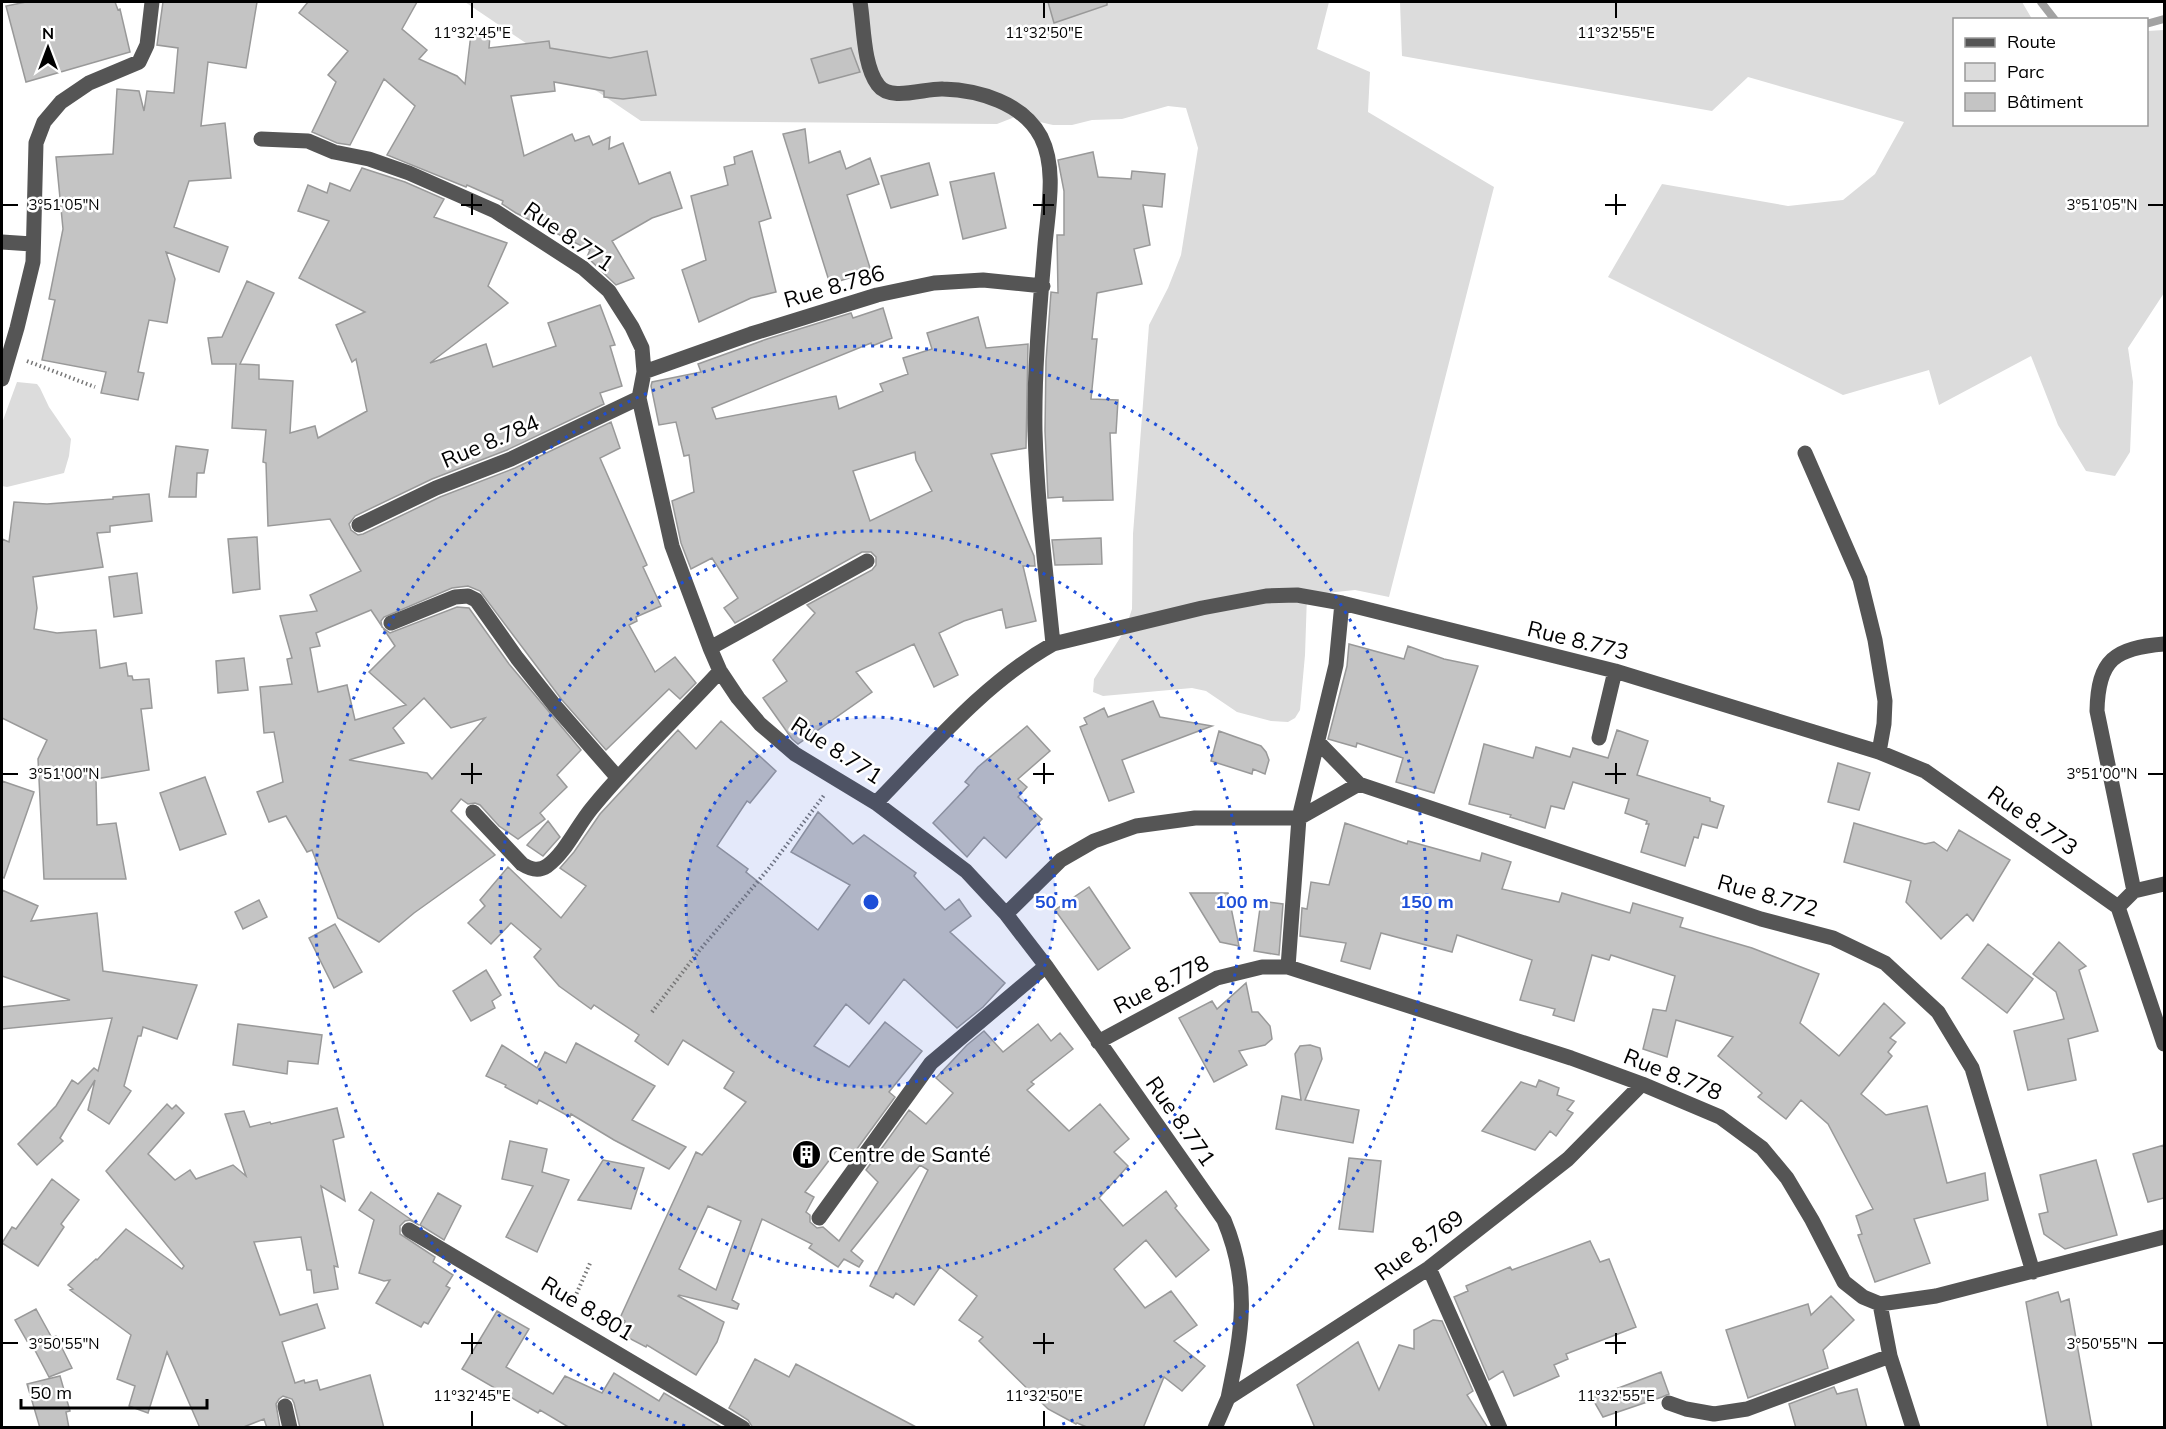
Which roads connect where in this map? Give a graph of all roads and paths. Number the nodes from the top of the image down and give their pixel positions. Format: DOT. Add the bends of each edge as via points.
graph roads {
  1 [pos="152,2"];
  2 [pos="860,2"];
  3 [pos="261,139"];
  4 [pos="2,242"];
  5 [pos="32,244"];
  6 [pos="1043,286"];
  7 [pos="9,354"];
  8 [pos="644,372"];
  9 [pos="2,378"];
  10 [pos="95,387"];
  11 [pos="639,398"];
  12 [pos="1805,453"];
  13 [pos="359,525"];
  14 [pos="867,561"];
  15 [pos="1342,603"];
  16 [pos="391,623"];
  17 [pos="1053,644"];
  18 [pos="2164,644"];
  19 [pos="710,648"];
  20 [pos="720,671"];
  21 [pos="1615,671"];
  22 [pos="1599,738"];
  23 [pos="1318,742"];
  24 [pos="1879,752"];
  25 [pos="618,778"];
  26 [pos="836,780"];
  27 [pos="1359,784"];
  28 [pos="876,803"];
  29 [pos="473,812"];
  30 [pos="1299,818"];
  31 [pos="2164,884"];
  32 [pos="2134,891"];
  33 [pos="2118,907"];
  34 [pos="1006,914"];
  35 [pos="1046,966"];
  36 [pos="1288,967"];
  37 [pos="652,1012"];
  38 [pos="1098,1042"];
  39 [pos="2164,1044"];
  40 [pos="1642,1084"];
  41 [pos="819,1218"];
  42 [pos="409,1230"];
  43 [pos="2164,1237"];
  44 [pos="591,1262"];
  45 [pos="1429,1268"];
  46 [pos="2033,1272"];
  47 [pos="1880,1304"];
  48 [pos="564,1320"];
  49 [pos="1890,1356"];
  50 [pos="1228,1398"];
  51 [pos="1669,1403"];
  52 [pos="285,1406"];
  53 [pos="290,1428"];
  54 [pos="743,1428"];
  55 [pos="1215,1428"];
  56 [pos="1500,1428"];
  57 [pos="1913,1428"];
  1 -- 5 [label="street" via="147,45 139,62 89,83 60,102 44,122 36,143"];
  2 -- 6 [label="street" via="868,65 878,86 890,93 942,89 981,94 1027,118 1041,138 1049,164 1050,208"];
  3 -- 8 [label="street, Rue 8.771" via="308,141 334,152 369,159 495,212 583,268 609,291 642,348"];
  4 -- 5 [label="street"];
  5 -- 7 [label="street" via="33,262"];
  6 -- 8 [label="street, Rue 8.786" via="983,280 934,283 877,295"];
  6 -- 17 [label="street" via="1035,430"];
  7 -- 9 [label="street"];
  7 -- 10 [label="path"];
  8 -- 11 [label="street, Rue 8.771"];
  11 -- 13 [label="street, Rue 8.784"];
  11 -- 19 [label="street, Rue 8.771" via="672,546"];
  12 -- 24 [label="street" via="1860,579 1885,701"];
  14 -- 19 [label="street"];
  15 -- 17 [label="street, Rue 8.773" via="1297,595 1266,596"];
  15 -- 21 [label="street, Rue 8.773"];
  15 -- 23 [label="street" via="1336,665"];
  16 -- 25 [label="street" via="455,597 476,600 555,706"];
  17 -- 28 [label="street, Rue 8.773" via="1005,676"];
  18 -- 32 [label="street" via="2137,646 2115,657 2103,671 2097,691 2097,711"];
  19 -- 20 [label="street, Rue 8.771"];
  20 -- 25 [label="street"];
  20 -- 26 [label="street, Rue 8.771" via="760,724 795,754"];
  21 -- 22 [label="street"];
  21 -- 24 [label="street, Rue 8.773"];
  23 -- 27 [label="street, Rue 8.772"];
  23 -- 30 [label="street"];
  24 -- 33 [label="street, Rue 8.773" via="1925,771"];
  25 -- 29 [label="street" via="554,858 538,870 522,864"];
  26 -- 28 [label="street, Rue 8.771"];
  26 -- 37 [label="path"];
  27 -- 30 [label="street"];
  27 -- 46 [label="street, Rue 8.772" via="1761,919 1833,938 1885,963 1938,1012 1972,1068"];
  28 -- 34 [label="street, Rue 8.771" via="966,871"];
  30 -- 34 [label="street" via="1195,818 1136,826 1094,841 1061,860"];
  30 -- 36 [label="street"];
  31 -- 32 [label="street"];
  32 -- 33 [label="street"];
  33 -- 39 [label="street"];
  34 -- 35 [label="street, Rue 8.771"];
  35 -- 38 [label="street, Rue 8.771"];
  35 -- 41 [label="street" via="931,1063"];
  36 -- 38 [label="street, Rue 8.778" via="1217,978"];
  36 -- 40 [label="street, Rue 8.778"];
  38 -- 50 [label="street, Rue 8.771" via="1224,1220 1235,1248 1242,1314"];
  40 -- 45 [label="street, Rue 8.769" via="1568,1159"];
  40 -- 47 [label="street, Rue 8.778" via="1720,1117 1762,1148 1787,1178 1844,1282"];
  42 -- 48 [label="street, Rue 8.801"];
  43 -- 46 [label="street"];
  44 -- 48 [label="path"];
  45 -- 50 [label="street, Rue 8.769"];
  45 -- 56 [label="street"];
  46 -- 47 [label="street" via="1936,1296"];
  47 -- 49 [label="street"];
  48 -- 54 [label="street, Rue 8.801"];
  49 -- 51 [label="street" via="1747,1409 1714,1414"];
  49 -- 57 [label="street"];
  50 -- 55 [label="street"];
  52 -- 53 [label="street"];
}
